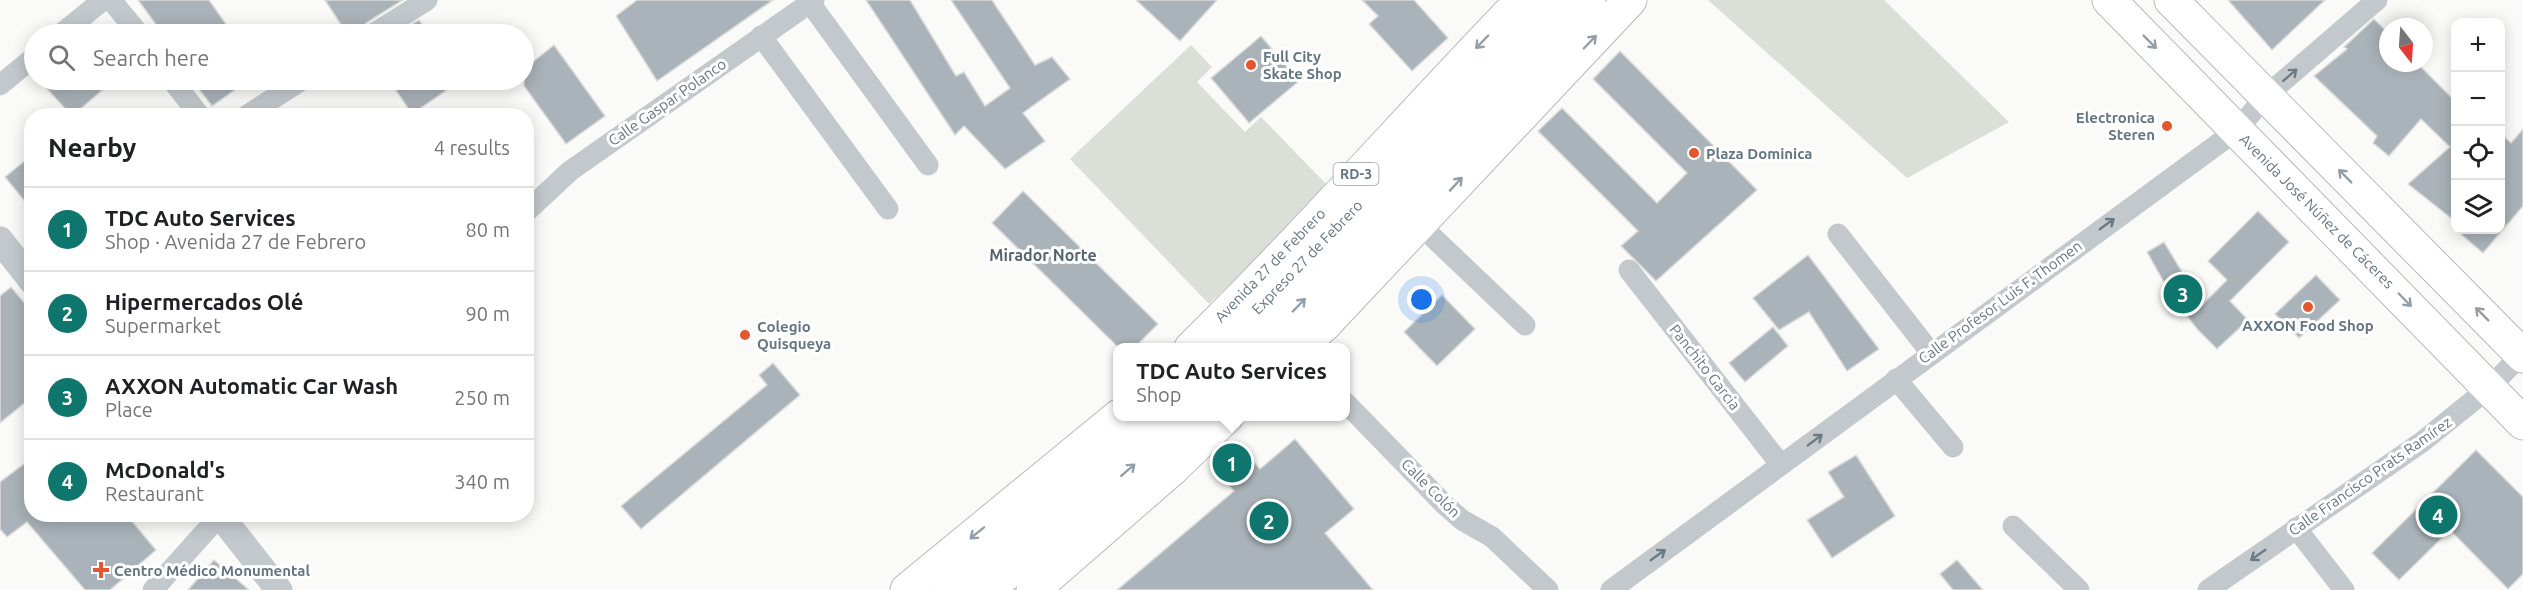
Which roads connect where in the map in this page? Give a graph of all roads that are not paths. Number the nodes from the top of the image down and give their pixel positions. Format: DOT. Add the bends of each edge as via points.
graph roads {
  1 [pos="103,0"];
  2 [pos="111,0"];
  3 [pos="427,0"];
  4 [pos="1522,0"];
  5 [pos="1559,0"];
  6 [pos="1589,0"];
  7 [pos="1630,0"];
  8 [pos="2109,0"];
  9 [pos="2171,0"];
  10 [pos="2377,0"];
  11 [pos="812,1"];
  12 [pos="73,24"];
  13 [pos="131,24"];
  14 [pos="389,24"];
  15 [pos="761,36"];
  16 [pos="24,65"];
  17 [pos="0,85"];
  18 [pos="179,90"];
  19 [pos="286,90"];
  20 [pos="2266,96"];
  21 [pos="194,108"];
  22 [pos="258,108"];
  23 [pos="1456,122"];
  24 [pos="2237,130"];
  25 [pos="928,165"];
  26 [pos="534,205"];
  27 [pos="888,208"];
  28 [pos="1419,224"];
  29 [pos="1838,234"];
  30 [pos="0,240"];
  31 [pos="1629,270"];
  32 [pos="24,271"];
  33 [pos="1252,287"];
  34 [pos="1325,324"];
  35 [pos="1525,325"];
  36 [pos="1196,343"];
  37 [pos="1223,343"];
  38 [pos="1262,343"];
  39 [pos="1304,343"];
  40 [pos="1931,353"];
  41 [pos="2522,354"];
  42 [pos="1896,379"];
  43 [pos="2490,387"];
  44 [pos="1350,407"];
  45 [pos="1114,421"];
  46 [pos="1114,421"];
  47 [pos="1144,421"];
  48 [pos="1185,421"];
  49 [pos="1223,421"];
  50 [pos="2523,423"];
  51 [pos="1953,447"];
  52 [pos="1781,465"];
  53 [pos="1172,469"];
  54 [pos="214,522"];
  55 [pos="226,522"];
  56 [pos="2013,526"];
  57 [pos="2296,528"];
  58 [pos="990,577"];
  59 [pos="153,590"];
  60 [pos="279,590"];
  61 [pos="907,590"];
  62 [pos="950,590"];
  63 [pos="1033,590"];
  64 [pos="1548,590"];
  65 [pos="1611,590"];
  66 [pos="2079,590"];
  67 [pos="2208,590"];
  68 [pos="2344,590"];
  1 -- 12 [label="street"];
  2 -- 13 [label="street"];
  3 -- 14 [label="street"];
  4 -- 33 [label="main road, Avenida 27 de Febrero / RD-3, one-way"];
  5 -- 23 [label="main road, RD-3"];
  6 -- 23 [label="main road, RD-3"];
  28 -- 7 [label="main road, one-way"];
  8 -- 24 [label="main road, Avenida José Núñez de Cáceres, one-way"];
  9 -- 20 [label="main road"];
  20 -- 10 [label="street, Calle Profesor Luis F. Thomen, one-way"];
  11 -- 15 [label="street, Calle Gaspar Polanco"];
  11 -- 25 [label="street"];
  15 -- 26 [label="street, Calle Gaspar Polanco" via="570,171"];
  15 -- 27 [label="street"];
  16 -- 17 [label="street"];
  18 -- 21 [label="street"];
  19 -- 22 [label="street"];
  20 -- 24 [label="street, Calle Profesor Luis F. Thomen"];
  41 -- 20 [label="main road, one-way"];
  23 -- 33 [label="main road"];
  23 -- 34 [label="main road"];
  23 -- 37 [label="main road, Expreso 27 de Febrero / RD-3"];
  38 -- 23 [label="main road, Expreso 27 de Febrero / RD-3, one-way"];
  40 -- 24 [label="street, Calle Profesor Luis F. Thomen, one-way"];
  24 -- 43 [label="main road, Avenida José Núñez de Cáceres, one-way"];
  28 -- 34 [label="main road"];
  28 -- 35 [label="street"];
  29 -- 40 [label="street"];
  30 -- 32 [label="street"];
  31 -- 52 [label="street, Panchito Garcia"];
  33 -- 36 [label="main road, Avenida 27 de Febrero / RD-3"];
  34 -- 39 [label="main road"];
  40 -- 42 [label="street, Calle Profesor Luis F. Thomen"];
  41 -- 43 [label="street, Calle Francisco Prats Ramírez"];
  42 -- 51 [label="street"];
  52 -- 42 [label="street, Calle Profesor Luis F. Thomen, one-way"];
  43 -- 50 [label="main road, Avenida José Núñez de Cáceres"];
  43 -- 57 [label="street, Calle Francisco Prats Ramírez" via="2422,442"];
  44 -- 64 [label="street, Calle Colón" via="1462,520 1492,537"];
  45 -- 58 [label="main road"];
  46 -- 61 [label="main road, one-way"];
  47 -- 58 [label="main road"];
  58 -- 48 [label="main road, one-way"];
  49 -- 53 [label="main road"];
  65 -- 52 [label="street, Calle Profesor Luis F. Thomen, one-way"];
  53 -- 58 [label="main road"];
  53 -- 63 [label="main road"];
  54 -- 59 [label="street"];
  55 -- 60 [label="street"];
  56 -- 66 [label="street"];
  57 -- 67 [label="street, Calle Francisco Prats Ramírez, one-way"];
  57 -- 68 [label="street"];
  58 -- 62 [label="main road"];
}
